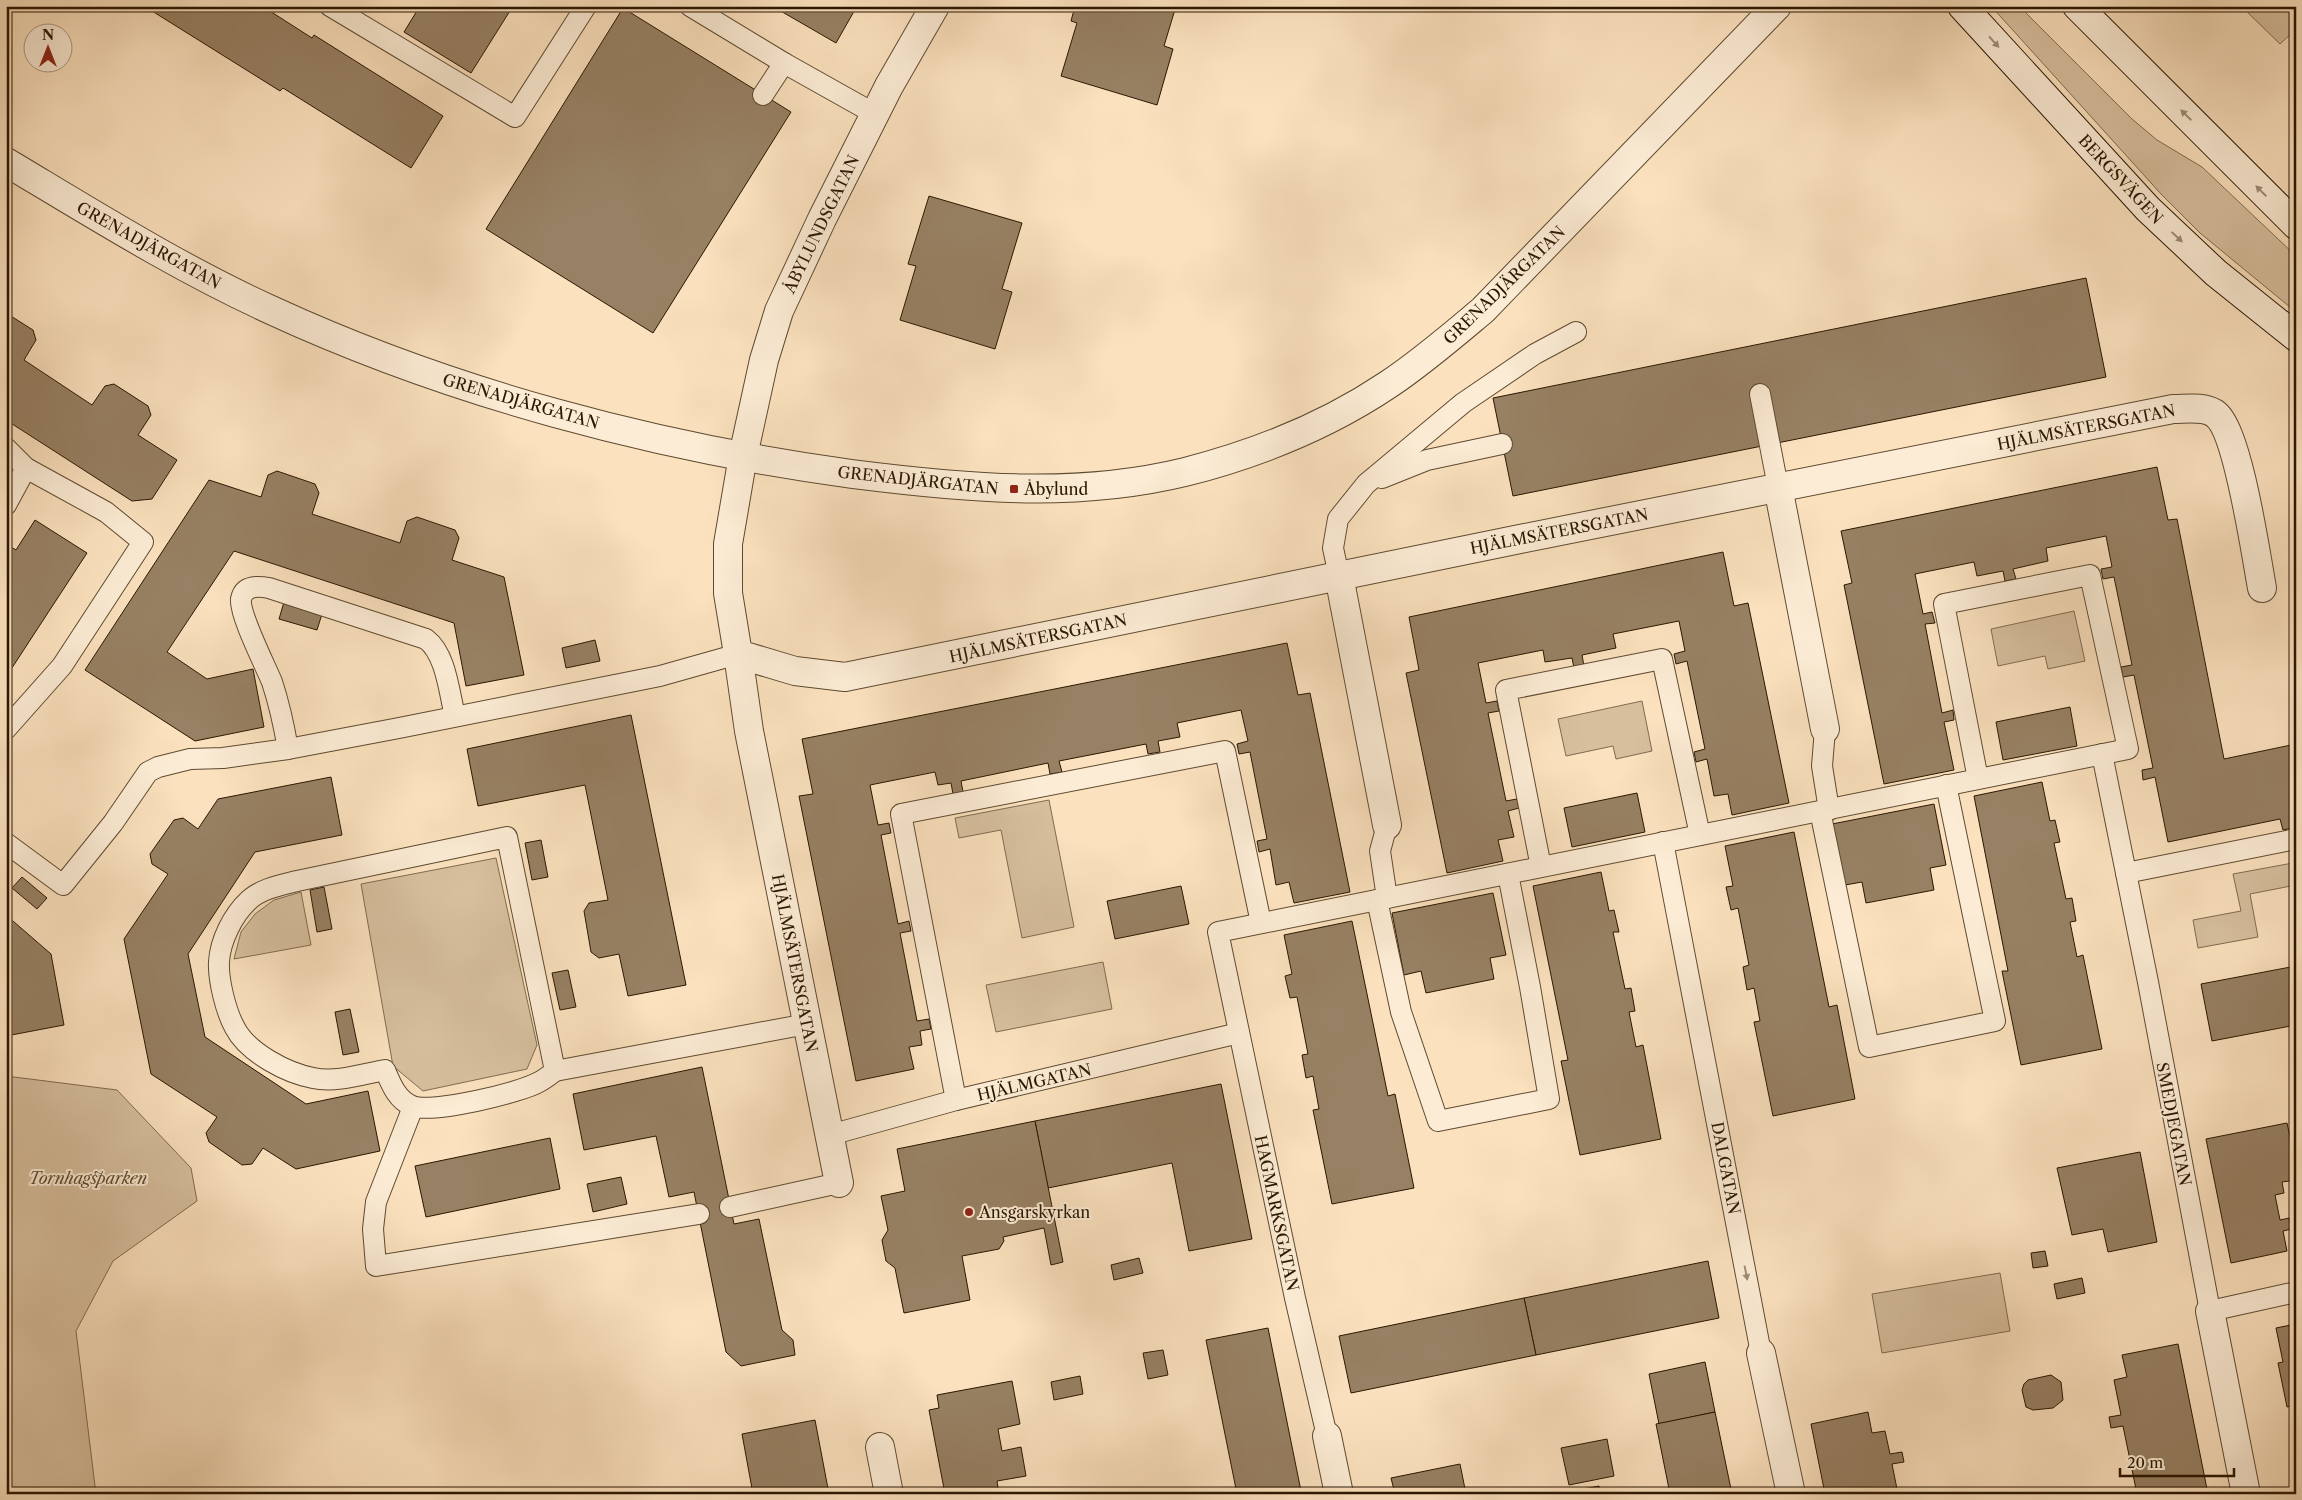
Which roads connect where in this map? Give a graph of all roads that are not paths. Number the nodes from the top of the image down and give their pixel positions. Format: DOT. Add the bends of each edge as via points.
graph roads {
  1 [pos="330,6"];
  2 [pos="586,6"];
  3 [pos="690,6"];
  4 [pos="936,6"];
  5 [pos="1777,6"];
  6 [pos="1962,6"];
  7 [pos="2077,6"];
  8 [pos="784,63"];
  9 [pos="763,95"];
  10 [pos="874,114"];
  11 [pos="6,162"];
  12 [pos="2296,225"];
  13 [pos="1576,332"];
  14 [pos="2296,337"];
  15 [pos="1760,394"];
  16 [pos="1502,444"];
  17 [pos="6,448"];
  18 [pos="743,456"];
  19 [pos="26,468"];
  20 [pos="1366,484"];
  21 [pos="1778,487"];
  22 [pos="6,505"];
  23 [pos="1339,576"];
  24 [pos="2262,588"];
  25 [pos="738,654"];
  26 [pos="455,716"];
  27 [pos="6,729"];
  28 [pos="1825,729"];
  29 [pos="288,749"];
  30 [pos="2102,754"];
  31 [pos="1978,779"];
  32 [pos="1946,786"];
  33 [pos="1825,810"];
  34 [pos="1387,825"];
  35 [pos="1700,835"];
  36 [pos="2296,839"];
  37 [pos="1663,842"];
  38 [pos="6,843"];
  39 [pos="1541,867"];
  40 [pos="2126,873"];
  41 [pos="1508,874"];
  42 [pos="1382,899"];
  43 [pos="1261,923"];
  44 [pos="807,1024"];
  45 [pos="1239,1033"];
  46 [pos="555,1071"];
  47 [pos="956,1100"];
  48 [pos="413,1107"];
  49 [pos="830,1135"];
  50 [pos="839,1184"];
  51 [pos="730,1207"];
  52 [pos="699,1214"];
  53 [pos="2296,1292"];
  54 [pos="2210,1312"];
  55 [pos="1762,1353"];
  56 [pos="1327,1436"];
  57 [pos="880,1447"];
  58 [pos="889,1494"];
  59 [pos="1339,1494"];
  60 [pos="1790,1494"];
  61 [pos="2246,1494"];
  1 -- 2 [label="lane" via="515,118"];
  3 -- 8 [label="lane"];
  4 -- 10 [label="street, ÅBYLUNDSGATAN"];
  5 -- 18 [label="street, GRENADJÄRGATAN" via="1483,310 1388,386 1290,437 1184,472 1078,488 1014,490 914,482"];
  6 -- 14 [label="street, BERGSVÄGEN, one-way" via="2148,209 2216,273"];
  12 -- 7 [label="street, one-way"];
  8 -- 9 [label="lane"];
  8 -- 10 [label="lane"];
  10 -- 18 [label="street, ÅBYLUNDSGATAN" via="779,311 758,382"];
  11 -- 18 [label="street, GRENADJÄRGATAN" via="171,260 269,310 378,356 547,410 664,441"];
  13 -- 20 [label="lane" via="1535,354 1463,403"];
  15 -- 21 [label="lane"];
  16 -- 20 [label="lane" via="1427,460"];
  17 -- 19 [label="lane"];
  18 -- 25 [label="street, HJÄLMSÄTERSGATAN" via="728,544 728,593"];
  19 -- 22 [label="lane"];
  19 -- 27 [label="lane" via="106,512 143,542 62,666"];
  20 -- 23 [label="lane" via="1338,519 1334,548"];
  21 -- 23 [label="street, HJÄLMSÄTERSGATAN"];
  21 -- 24 [label="street, HJÄLMSÄTERSGATAN" via="2173,409 2197,408 2219,418 2234,448"];
  21 -- 28 [label="street"];
  23 -- 25 [label="street, HJÄLMSÄTERSGATAN" via="845,677 795,671"];
  23 -- 34 [label="street"];
  25 -- 26 [label="lane" via="660,676"];
  25 -- 44 [label="street, HJÄLMSÄTERSGATAN"];
  26 -- 29 [label="lane"];
  26 -- 29 [label="lane" via="441,661 434,645 426,639 255,586 245,591 241,600 272,683"];
  28 -- 33 [label="lane" via="1822,766"];
  29 -- 38 [label="lane" via="181,761 148,772 113,824 63,885"];
  30 -- 31 [label="lane"];
  30 -- 31 [label="lane" via="2128,749 2090,575 1944,604"];
  30 -- 40 [label="lane, SMEDJEGATAN"];
  31 -- 32 [label="lane"];
  32 -- 33 [label="lane"];
  32 -- 33 [label="lane" via="1995,1021 1869,1047"];
  33 -- 35 [label="lane"];
  34 -- 42 [label="lane" via="1380,851"];
  35 -- 37 [label="lane"];
  35 -- 39 [label="lane" via="1662,659 1506,690"];
  36 -- 40 [label="lane"];
  37 -- 39 [label="lane"];
  37 -- 55 [label="lane, DALGATAN, one-way"];
  39 -- 41 [label="lane"];
  40 -- 54 [label="lane, SMEDJEGATAN"];
  41 -- 42 [label="lane"];
  41 -- 42 [label="lane" via="1549,1099 1540,1101 1438,1121 1401,1012"];
  42 -- 43 [label="lane"];
  43 -- 45 [label="lane, HAGMARKSGATAN" via="1218,932"];
  43 -- 47 [label="lane" via="1225,751 901,814"];
  44 -- 46 [label="lane"];
  44 -- 49 [label="street, HJÄLMSÄTERSGATAN"];
  45 -- 47 [label="lane, HJÄLMGATAN"];
  45 -- 56 [label="lane, HAGMARKSGATAN"];
  46 -- 48 [label="lane" via="539,1083 520,1090 450,1106"];
  46 -- 48 [label="lane" via="507,837 297,881 268,889 248,900 228,929 219,962 225,1002 235,1030 256,1052 285,1069 315,1079 347,1078 385,1070 394,1090"];
  47 -- 49 [label="lane, HJÄLMGATAN"];
  48 -- 52 [label="lane" via="376,1202 373,1229 376,1266"];
  49 -- 50 [label="street, HJÄLMSÄTERSGATAN"];
  50 -- 51 [label="lane"];
  53 -- 54 [label="lane"];
  54 -- 61 [label="street, SMEDJEGATAN"];
  55 -- 60 [label="street, DALGATAN"];
  56 -- 59 [label="street, HAGMARKSGATAN"];
  57 -- 58 [label="street"];
}
